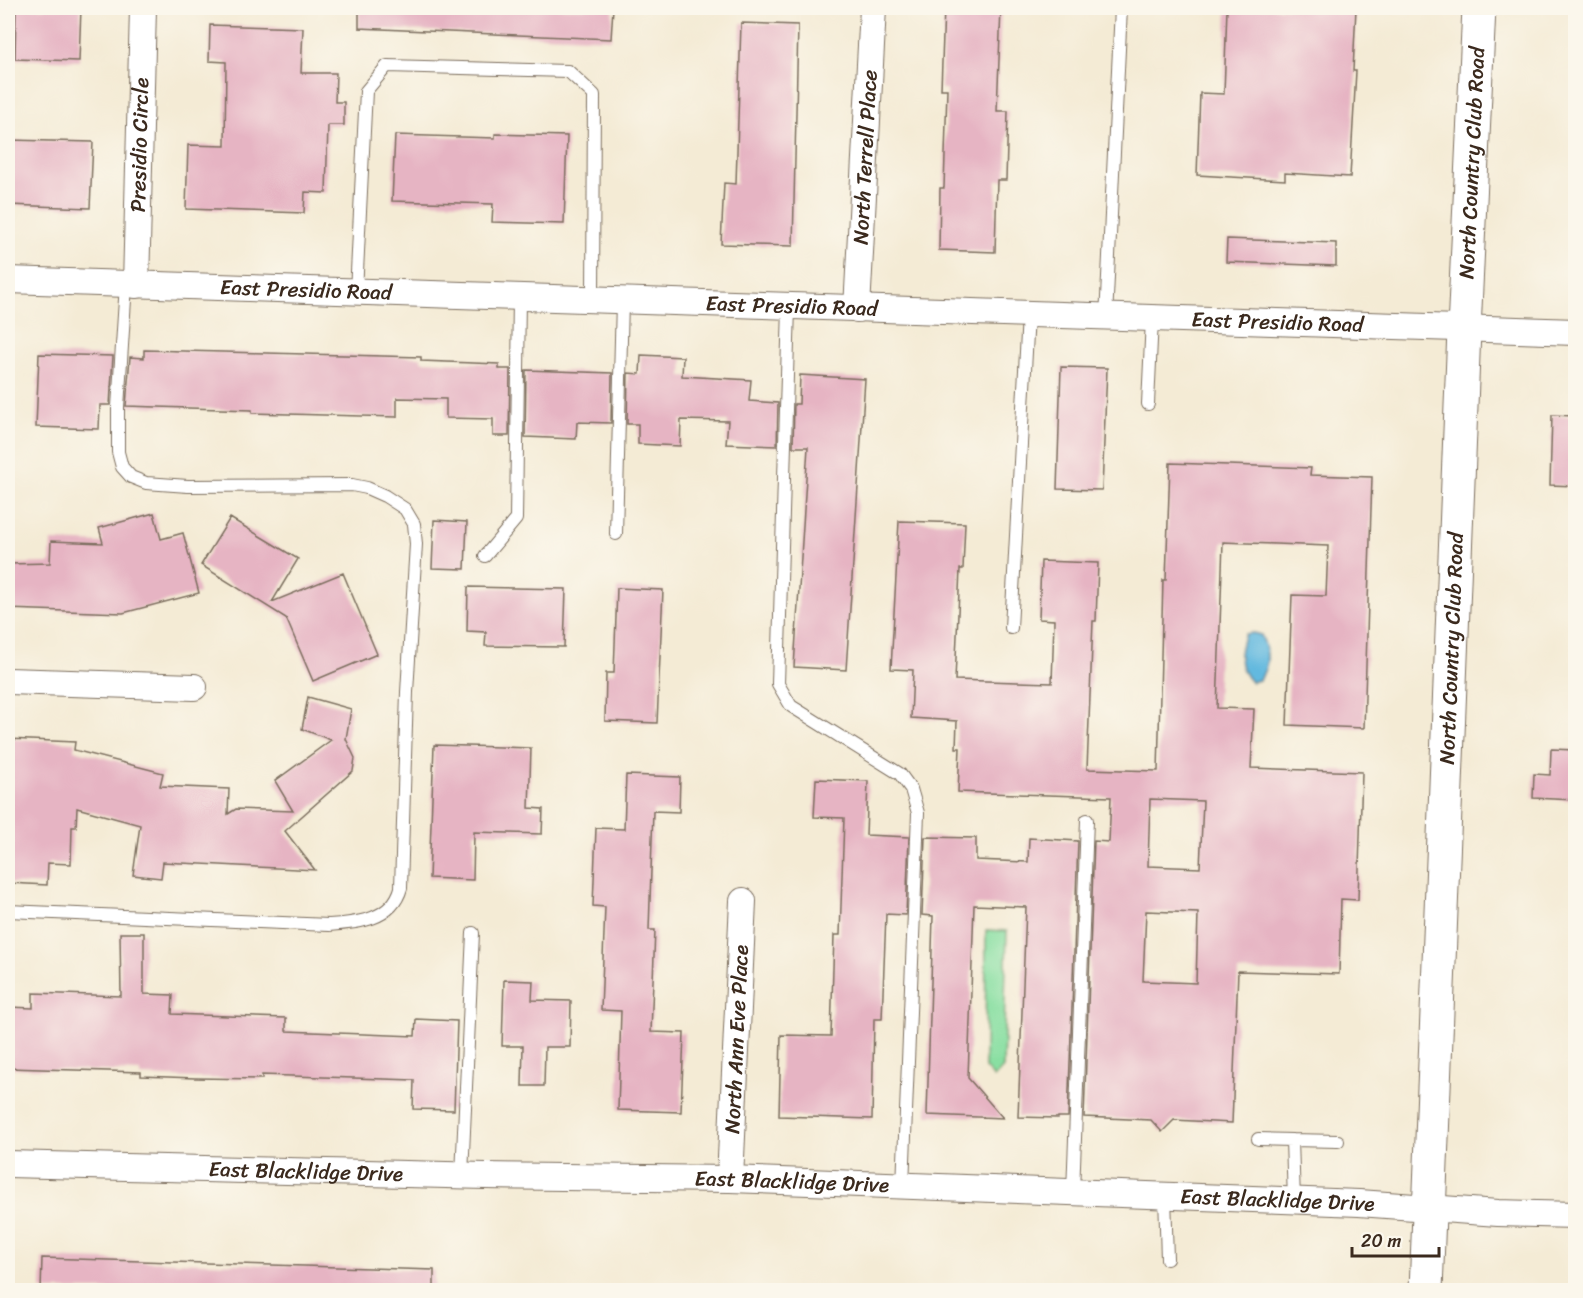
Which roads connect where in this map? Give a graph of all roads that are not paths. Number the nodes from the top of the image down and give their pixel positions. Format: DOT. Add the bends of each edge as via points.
graph roads {
  1 [pos="143,8"];
  2 [pos="873,8"];
  3 [pos="1121,8"];
  4 [pos="1479,8"];
  5 [pos="8,280"];
  6 [pos="131,285"];
  7 [pos="356,292"];
  8 [pos="519,298"];
  9 [pos="593,300"];
  10 [pos="622,301"];
  11 [pos="789,307"];
  12 [pos="857,309"];
  13 [pos="1028,315"];
  14 [pos="1106,318"];
  15 [pos="1152,319"];
  16 [pos="1464,330"];
  17 [pos="1575,332"];
  18 [pos="1149,404"];
  19 [pos="616,534"];
  20 [pos="485,556"];
  21 [pos="1011,628"];
  22 [pos="8,681"];
  23 [pos="194,687"];
  24 [pos="1087,820"];
  25 [pos="744,901"];
  26 [pos="8,910"];
  27 [pos="472,933"];
  28 [pos="1258,1139"];
  29 [pos="1292,1140"];
  30 [pos="1338,1141"];
  31 [pos="8,1164"];
  32 [pos="462,1175"];
  33 [pos="730,1179"];
  34 [pos="903,1186"];
  35 [pos="1073,1192"];
  36 [pos="1166,1196"];
  37 [pos="1294,1201"];
  38 [pos="1430,1209"];
  39 [pos="1575,1215"];
  40 [pos="1167,1259"];
  41 [pos="1426,1290"];
  1 -- 6 [label="street, Presidio Circle"];
  2 -- 12 [label="street, North Terrell Place"];
  3 -- 14 [label="lane"];
  4 -- 16 [label="main road, North Country Club Road"];
  5 -- 6 [label="street, East Presidio Road"];
  6 -- 7 [label="street, East Presidio Road"];
  6 -- 26 [label="lane" via="118,407 118,452 122,467 131,477 146,483 188,486 352,485 385,496 405,509 414,524 400,888 397,900 375,917 360,923 329,925"];
  7 -- 8 [label="street, East Presidio Road"];
  7 -- 9 [label="lane" via="366,92 387,66 567,71 594,95"];
  8 -- 9 [label="street, East Presidio Road"];
  8 -- 20 [label="lane" via="516,519"];
  9 -- 10 [label="street, East Presidio Road"];
  10 -- 11 [label="street, East Presidio Road"];
  10 -- 19 [label="lane"];
  11 -- 12 [label="street, East Presidio Road"];
  11 -- 34 [label="lane" via="778,684 791,706 900,774 911,789 918,813"];
  12 -- 13 [label="street, East Presidio Road"];
  13 -- 14 [label="street, East Presidio Road"];
  13 -- 21 [label="lane"];
  14 -- 15 [label="street, East Presidio Road"];
  15 -- 16 [label="street, East Presidio Road"];
  15 -- 18 [label="lane"];
  16 -- 17 [label="street, East Presidio Road"];
  16 -- 38 [label="main road, North Country Club Road"];
  22 -- 23 [label="street"];
  24 -- 35 [label="lane"];
  25 -- 33 [label="street, North Ann Eve Place"];
  27 -- 32 [label="lane"];
  28 -- 29 [label="lane"];
  29 -- 30 [label="lane"];
  29 -- 37 [label="lane"];
  31 -- 32 [label="street, East Blacklidge Drive"];
  32 -- 33 [label="street, East Blacklidge Drive"];
  33 -- 34 [label="street, East Blacklidge Drive"];
  34 -- 35 [label="street, East Blacklidge Drive"];
  35 -- 36 [label="street, East Blacklidge Drive"];
  36 -- 37 [label="street, East Blacklidge Drive"];
  36 -- 40 [label="lane"];
  37 -- 38 [label="street, East Blacklidge Drive"];
  38 -- 39 [label="street, East Blacklidge Drive"];
  38 -- 41 [label="main road, North Country Club Road"];
}
